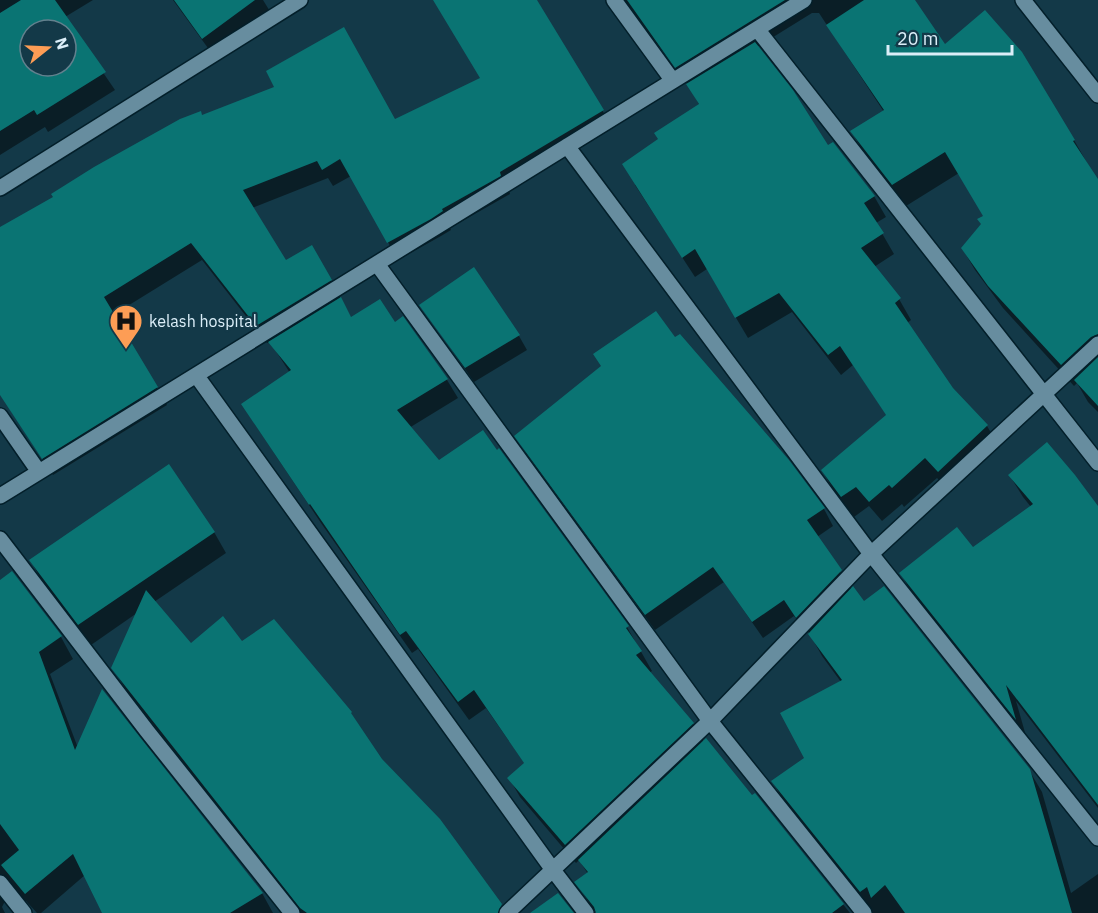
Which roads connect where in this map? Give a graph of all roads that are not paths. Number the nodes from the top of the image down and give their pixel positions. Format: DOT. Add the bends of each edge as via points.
graph roads {
  1 [pos="300,0"];
  2 [pos="614,0"];
  3 [pos="804,0"];
  4 [pos="1023,0"];
  5 [pos="757,29"];
  6 [pos="673,81"];
  7 [pos="1098,95"];
  8 [pos="567,146"];
  9 [pos="0,188"];
  10 [pos="377,264"];
  11 [pos="1098,344"];
  12 [pos="196,375"];
  13 [pos="1045,393"];
  14 [pos="0,416"];
  15 [pos="1098,463"];
  16 [pos="39,472"];
  17 [pos="0,496"];
  18 [pos="0,539"];
  19 [pos="871,554"];
  20 [pos="710,721"];
  21 [pos="1098,838"];
  22 [pos="553,870"];
  23 [pos="0,883"];
  24 [pos="24,913"];
  25 [pos="292,913"];
  26 [pos="507,913"];
  27 [pos="586,913"];
  28 [pos="864,913"];
  1 -- 9 [label="street"];
  2 -- 6 [label="street"];
  3 -- 5 [label="street"];
  4 -- 7 [label="street"];
  5 -- 6 [label="street"];
  5 -- 13 [label="street"];
  6 -- 8 [label="street"];
  8 -- 10 [label="street"];
  8 -- 19 [label="street"];
  10 -- 12 [label="street"];
  10 -- 20 [label="street"];
  11 -- 13 [label="street"];
  12 -- 16 [label="street"];
  12 -- 22 [label="street"];
  13 -- 15 [label="street"];
  13 -- 19 [label="street"];
  14 -- 16 [label="street"];
  16 -- 17 [label="street"];
  18 -- 25 [label="street"];
  19 -- 20 [label="street"];
  19 -- 21 [label="street"];
  20 -- 22 [label="street"];
  20 -- 28 [label="street"];
  22 -- 26 [label="street"];
  22 -- 27 [label="street"];
  23 -- 24 [label="street"];
}
